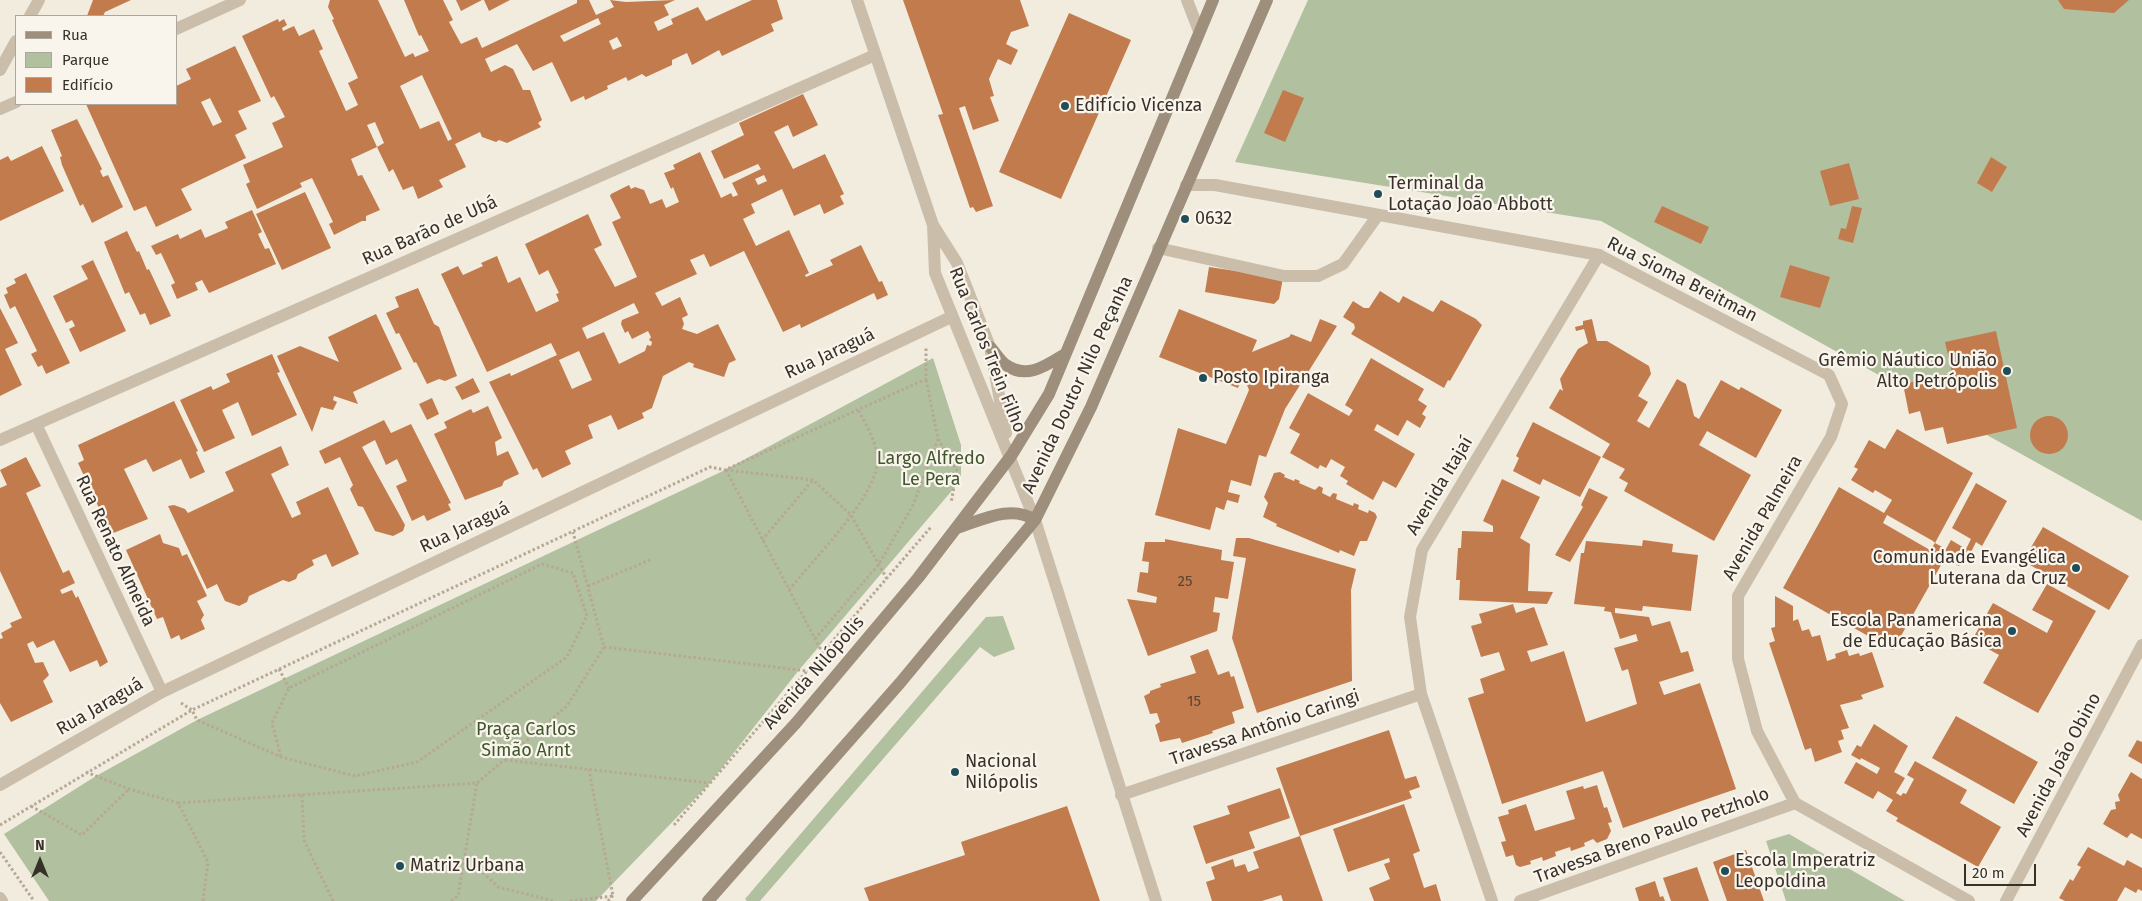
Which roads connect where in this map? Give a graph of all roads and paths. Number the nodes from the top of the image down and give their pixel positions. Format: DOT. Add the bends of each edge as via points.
graph roads {
  1 [pos="40,0"];
  2 [pos="240,0"];
  3 [pos="857,0"];
  4 [pos="1187,0"];
  5 [pos="1213,0"];
  6 [pos="1267,0"];
  7 [pos="31,15"];
  8 [pos="178,28"];
  9 [pos="1199,31"];
  10 [pos="15,43"];
  11 [pos="875,55"];
  12 [pos="0,70"];
  13 [pos="15,102"];
  14 [pos="0,109"];
  15 [pos="1193,168"];
  16 [pos="1186,185"];
  17 [pos="1215,185"];
  18 [pos="1378,215"];
  19 [pos="933,225"];
  20 [pos="1158,248"];
  21 [pos="1599,255"];
  22 [pos="951,317"];
  23 [pos="926,328"];
  24 [pos="990,347"];
  25 [pos="1065,354"];
  26 [pos="926,379"];
  27 [pos="1842,404"];
  28 [pos="858,409"];
  29 [pos="36,424"];
  30 [pos="938,439"];
  31 [pos="0,440"];
  32 [pos="1011,456"];
  33 [pos="725,470"];
  34 [pos="813,480"];
  35 [pos="951,504"];
  36 [pos="851,515"];
  37 [pos="1035,520"];
  38 [pos="932,526"];
  39 [pos="957,528"];
  40 [pos="573,532"];
  41 [pos="762,540"];
  42 [pos="652,559"];
  43 [pos="879,564"];
  44 [pos="887,579"];
  45 [pos="588,586"];
  46 [pos="789,590"];
  47 [pos="815,639"];
  48 [pos="2142,645"];
  49 [pos="604,647"];
  50 [pos="823,654"];
  51 [pos="278,669"];
  52 [pos="808,671"];
  53 [pos="289,688"];
  54 [pos="162,692"];
  55 [pos="1421,694"];
  56 [pos="192,710"];
  57 [pos="281,757"];
  58 [pos="505,760"];
  59 [pos="589,770"];
  60 [pos="86,772"];
  61 [pos="477,784"];
  62 [pos="710,784"];
  63 [pos="0,785"];
  64 [pos="129,789"];
  65 [pos="302,795"];
  66 [pos="1121,796"];
  67 [pos="178,803"];
  68 [pos="1795,803"];
  69 [pos="31,806"];
  70 [pos="0,825"];
  71 [pos="672,827"];
  72 [pos="0,852"];
  73 [pos="465,855"];
  74 [pos="614,894"];
  75 [pos="458,896"];
  76 [pos="34,901"];
  77 [pos="203,901"];
  78 [pos="333,901"];
  79 [pos="451,901"];
  80 [pos="456,901"];
  81 [pos="554,901"];
  82 [pos="570,901"];
  83 [pos="608,901"];
  84 [pos="632,901"];
  85 [pos="708,901"];
  86 [pos="1156,901"];
  87 [pos="1492,901"];
  88 [pos="1520,901"];
  89 [pos="1969,901"];
  90 [pos="2006,901"];
  1 -- 7 [label="street"];
  2 -- 8 [label="street"];
  3 -- 11 [label="street, Rua Carlos Trein Filho"];
  4 -- 9 [label="street"];
  5 -- 9 [label="main road, Avenida Doutor Nilo Peçanha"];
  6 -- 15 [label="main road, Avenida Doutor Nilo Peçanha"];
  9 -- 25 [label="main road, Avenida Doutor Nilo Peçanha"];
  10 -- 12 [label="street"];
  11 -- 19 [label="street, Rua Carlos Trein Filho"];
  11 -- 29 [label="street, Rua Barão de Ubá"];
  13 -- 14 [label="street"];
  15 -- 16 [label="main road, Avenida Doutor Nilo Peçanha"];
  15 -- 17 [label="street, Rua Sioma Breitman"];
  16 -- 17 [label="street, Rua Sioma Breitman"];
  16 -- 20 [label="main road, Avenida Doutor Nilo Peçanha"];
  17 -- 18 [label="street, Rua Sioma Breitman"];
  18 -- 20 [label="street" via="1343,264 1318,276 1284,276"];
  18 -- 21 [label="street, Rua Sioma Breitman"];
  19 -- 22 [label="street, Rua Carlos Trein Filho" via="935,273"];
  19 -- 24 [label="street, Rua Carlos Trein Filho" via="957,263"];
  20 -- 37 [label="main road, Avenida Doutor Nilo Peçanha" via="1091,407"];
  21 -- 27 [label="street, Rua Sioma Breitman" via="1829,375"];
  21 -- 55 [label="street, Avenida Itajaí" via="1422,550 1410,617"];
  22 -- 23 [label="street, Rua Jaraguá"];
  22 -- 32 [label="street, Rua Carlos Trein Filho"];
  23 -- 26 [label="path"];
  23 -- 54 [label="street, Rua Jaraguá"];
  24 -- 25 [label="main road" via="1006,365 1021,371 1039,370"];
  24 -- 32 [label="street, Rua Carlos Trein Filho"];
  25 -- 32 [label="main road, Avenida Doutor Nilo Peçanha" via="1049,394"];
  26 -- 28 [label="path"];
  26 -- 30 [label="path"];
  27 -- 68 [label="street, Avenida Palmeira" via="1831,437 1738,596 1738,659 1757,731"];
  28 -- 33 [label="path"];
  28 -- 36 [label="path" via="874,440 877,464 869,487"];
  29 -- 31 [label="street, Rua Barão de Ubá"];
  29 -- 54 [label="street, Rua Renato Almeida"];
  30 -- 35 [label="path" via="957,471"];
  30 -- 43 [label="path" via="913,505"];
  32 -- 37 [label="street, Rua Carlos Trein Filho"];
  32 -- 39 [label="main road, Avenida Nilópolis"];
  33 -- 34 [label="path"];
  33 -- 40 [label="path" via="710,468"];
  33 -- 41 [label="path"];
  34 -- 36 [label="path"];
  34 -- 41 [label="path"];
  36 -- 43 [label="path"];
  36 -- 46 [label="path"];
  37 -- 39 [label="main road" via="1010,512"];
  37 -- 66 [label="street, Avenida Doutor Nilo Peçanha"];
  37 -- 85 [label="main road" via="900,682"];
  38 -- 44 [label="path"];
  39 -- 84 [label="main road, Avenida Nilópolis" via="796,723"];
  40 -- 45 [label="path"];
  40 -- 51 [label="path"];
  41 -- 46 [label="path"];
  42 -- 45 [label="path"];
  43 -- 44 [label="path"];
  43 -- 47 [label="path"];
  44 -- 50 [label="path"];
  45 -- 49 [label="path"];
  46 -- 47 [label="path"];
  47 -- 50 [label="path"];
  48 -- 90 [label="street, Avenida João Obino"];
  49 -- 52 [label="path"];
  49 -- 58 [label="path" via="567,706"];
  50 -- 52 [label="path"];
  51 -- 53 [label="path"];
  51 -- 56 [label="path"];
  52 -- 62 [label="path"];
  53 -- 57 [label="path" via="272,723"];
  53 -- 57 [label="path" via="542,564 573,573 587,616 567,657 417,762 355,776"];
  54 -- 56 [label="path"];
  54 -- 63 [label="street, Rua Jaraguá"];
  55 -- 66 [label="street, Travessa Antônio Caringi"];
  55 -- 87 [label="street, Avenida Itajaí"];
  56 -- 57 [label="path" via="197,720"];
  56 -- 60 [label="path"];
  58 -- 59 [label="path"];
  58 -- 61 [label="path"];
  59 -- 62 [label="path"];
  59 -- 74 [label="path"];
  60 -- 64 [label="path"];
  60 -- 69 [label="path"];
  61 -- 65 [label="path"];
  61 -- 73 [label="path"];
  62 -- 71 [label="path"];
  64 -- 67 [label="path"];
  64 -- 69 [label="path" via="82,835"];
  65 -- 67 [label="path"];
  65 -- 78 [label="path" via="304,840"];
  66 -- 86 [label="street, Avenida Doutor Nilo Peçanha"];
  67 -- 77 [label="path" via="208,862"];
  68 -- 88 [label="street, Travessa Breno Paulo Petzholo"];
  68 -- 89 [label="street"];
  69 -- 70 [label="path"];
  72 -- 76 [label="path"];
  73 -- 75 [label="path"];
  73 -- 81 [label="path" via="498,887"];
  74 -- 82 [label="path"];
  74 -- 83 [label="path"];
  75 -- 79 [label="path"];
  75 -- 80 [label="path"];
}
